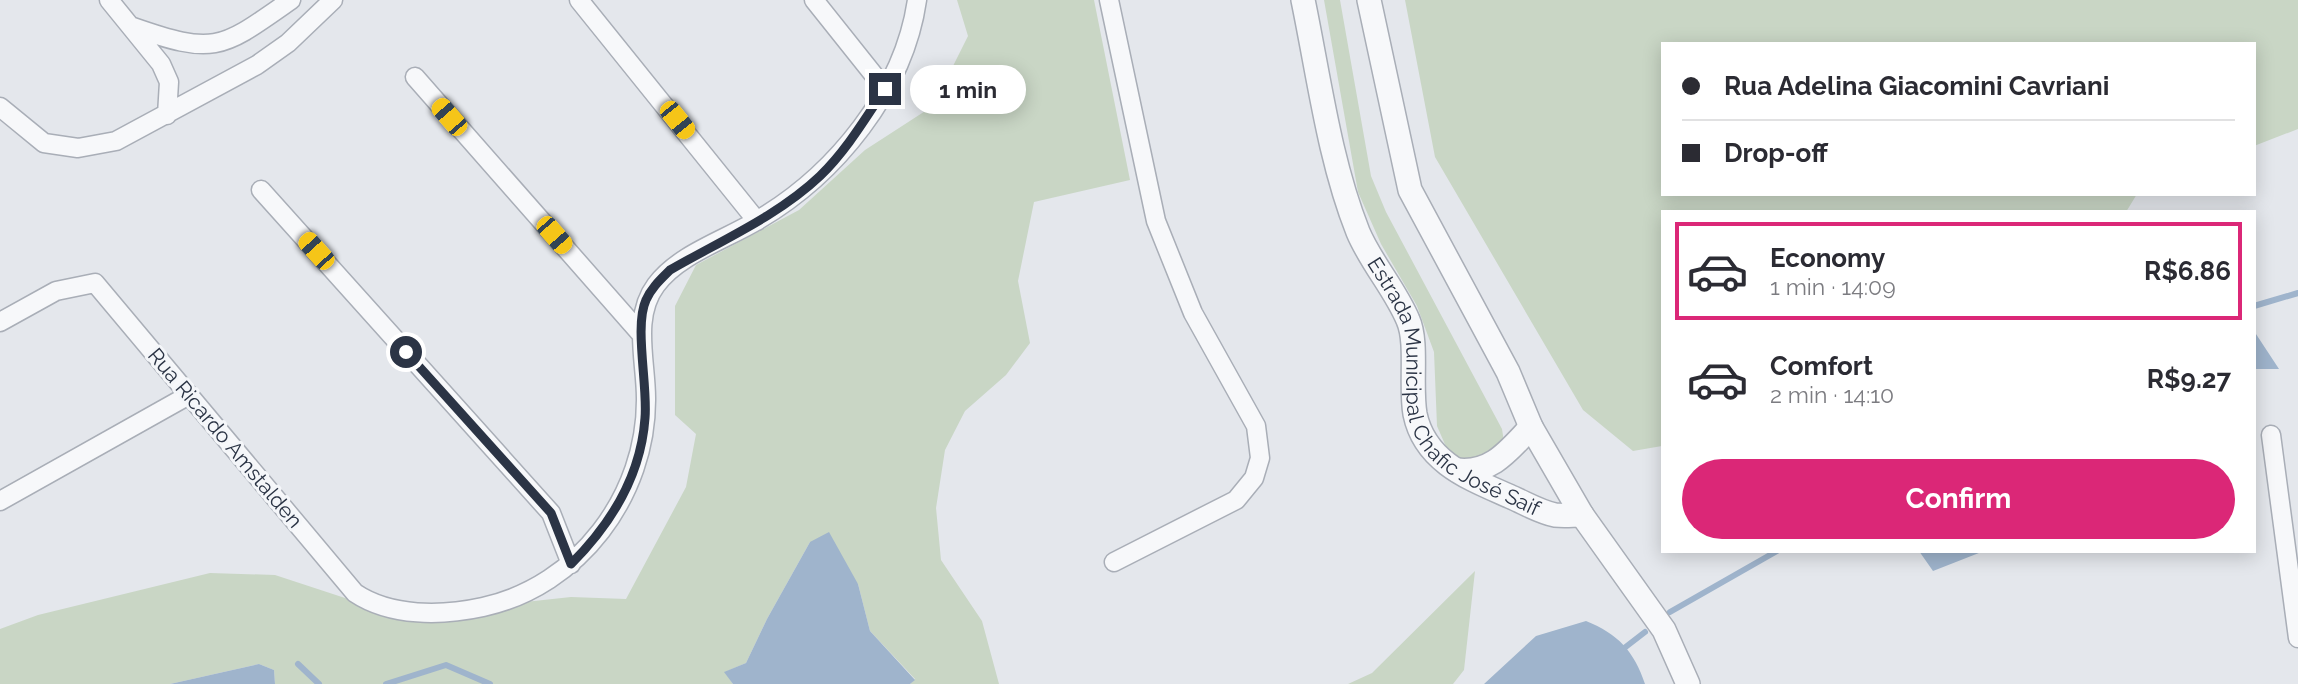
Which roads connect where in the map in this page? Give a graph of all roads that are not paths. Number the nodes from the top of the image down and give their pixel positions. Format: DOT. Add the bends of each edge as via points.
graph roads {
  1 [pos="109,0"];
  2 [pos="291,0"];
  3 [pos="333,0"];
  4 [pos="579,0"];
  5 [pos="814,0"];
  6 [pos="917,0"];
  7 [pos="1109,0"];
  8 [pos="1303,0"];
  9 [pos="1369,0"];
  10 [pos="133,27"];
  11 [pos="415,77"];
  12 [pos="885,89"];
  13 [pos="0,107"];
  14 [pos="167,115"];
  15 [pos="261,190"];
  16 [pos="757,221"];
  17 [pos="0,323"];
  18 [pos="641,334"];
  19 [pos="189,395"];
  20 [pos="1531,427"];
  21 [pos="2271,435"];
  22 [pos="1457,470"];
  23 [pos="0,502"];
  24 [pos="1582,514"];
  25 [pos="2293,557"];
  26 [pos="1114,562"];
  27 [pos="571,564"];
  28 [pos="2298,638"];
  29 [pos="1688,684"];
  1 -- 10 [label="street"];
  2 -- 10 [label="street" via="239,37 208,45 191,46"];
  3 -- 14 [label="street" via="257,65"];
  4 -- 16 [label="street"];
  5 -- 12 [label="street"];
  6 -- 12 [label="street" via="913,26"];
  7 -- 26 [label="street" via="1156,221 1193,313 1256,426 1260,458 1254,478 1236,500"];
  8 -- 22 [label="street, Estrada Municipal Chafic José Saif" via="1342,188 1359,235 1409,321 1411,387 1419,430 1441,460"];
  9 -- 20 [label="street, Estrada Municipal Chafic José Saif" via="1410,190 1508,372"];
  10 -- 14 [label="street" via="169,82"];
  11 -- 18 [label="street"];
  12 -- 16 [label="street" via="822,175"];
  13 -- 14 [label="street" via="44,143 78,148 116,141"];
  15 -- 27 [label="street" via="551,513"];
  16 -- 18 [label="street" via="670,270 645,301"];
  17 -- 19 [label="street, Rua Ricardo Amstalden" via="56,291 95,283"];
  18 -- 27 [label="street" via="646,397 636,467 616,510"];
  19 -- 23 [label="street"];
  19 -- 27 [label="street, Rua Ricardo Amstalden" via="355,593 369,602 440,613 463,611 509,599"];
  20 -- 22 [label="street" via="1480,471"];
  20 -- 24 [label="street, Estrada Municipal Chafic José Saif"];
  21 -- 25 [label="street"];
  22 -- 24 [label="street, Estrada Municipal Chafic José Saif" via="1555,515"];
  24 -- 29 [label="street" via="1664,631"];
  25 -- 28 [label="street"];
}
